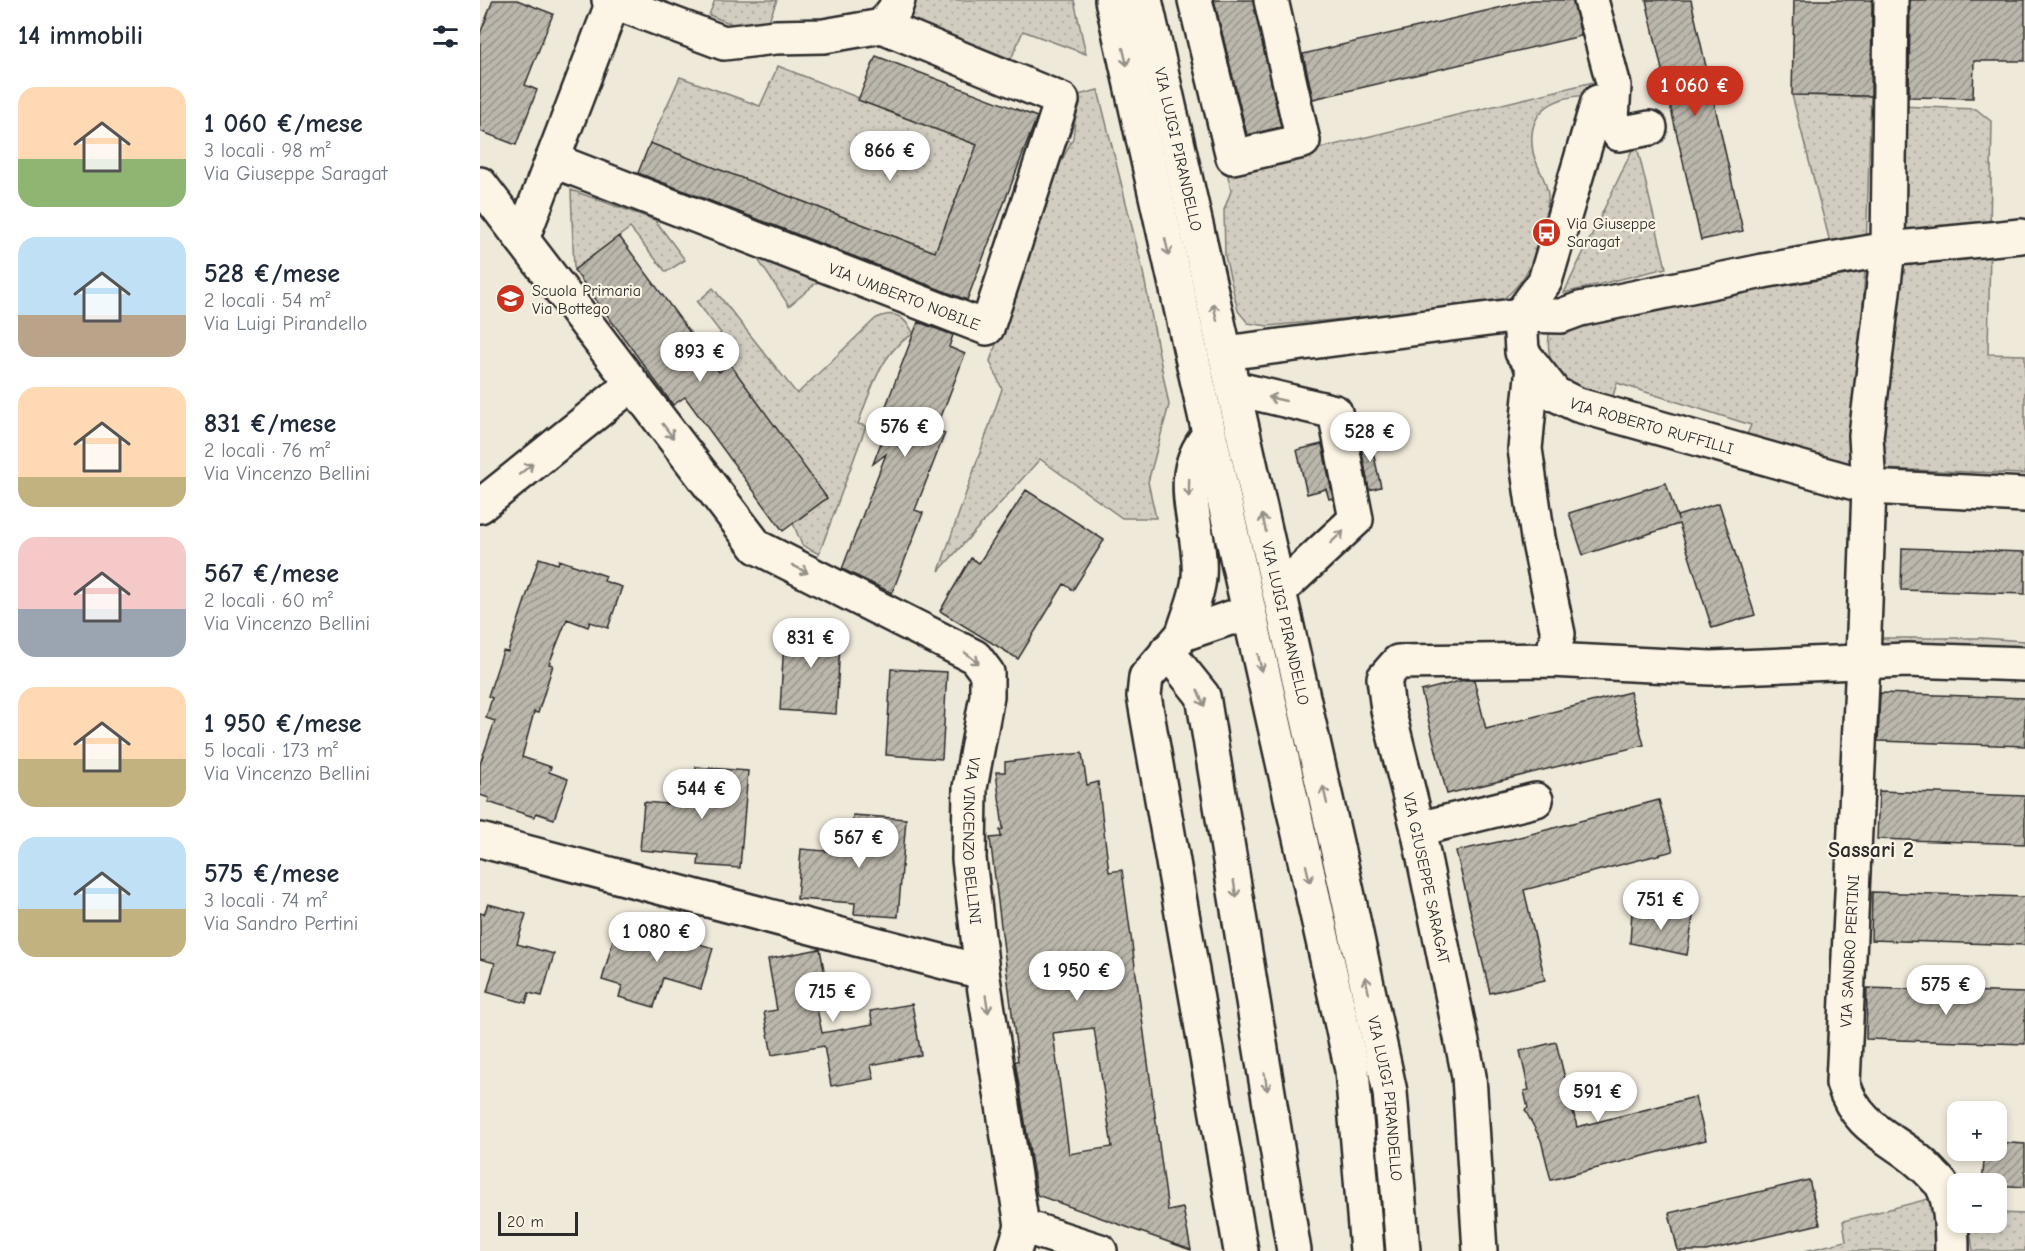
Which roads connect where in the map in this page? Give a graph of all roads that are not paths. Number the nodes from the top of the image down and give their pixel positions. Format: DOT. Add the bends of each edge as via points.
graph roads {
  1 [pos="1112,0"];
  2 [pos="1144,0"];
  3 [pos="1196,0"];
  4 [pos="1271,0"];
  5 [pos="1591,0"];
  6 [pos="1891,0"];
  7 [pos="611,1"];
  8 [pos="890,13"];
  9 [pos="1601,114"];
  10 [pos="1650,128"];
  11 [pos="552,160"];
  12 [pos="480,184"];
  13 [pos="2021,236"];
  14 [pos="522,239"];
  15 [pos="1888,249"];
  16 [pos="1520,315"];
  17 [pos="1225,353"];
  18 [pos="1533,366"];
  19 [pos="632,384"];
  20 [pos="1233,388"];
  21 [pos="1578,405"];
  22 [pos="1209,435"];
  23 [pos="1525,449"];
  24 [pos="1869,487"];
  25 [pos="2025,495"];
  26 [pos="480,506"];
  27 [pos="1279,591"];
  28 [pos="1250,618"];
  29 [pos="1175,643"];
  30 [pos="1551,660"];
  31 [pos="1863,661"];
  32 [pos="2025,664"];
  33 [pos="1536,800"];
  34 [pos="1418,829"];
  35 [pos="480,840"];
  36 [pos="982,972"];
  37 [pos="1018,1238"];
  38 [pos="1100,1251"];
  39 [pos="1241,1251"];
  40 [pos="1294,1251"];
  41 [pos="1367,1251"];
  42 [pos="1403,1251"];
  43 [pos="1480,1251"];
  44 [pos="1952,1251"];
  1 -- 22 [label="street, VIA LUIGI PIRANDELLO, one-way"];
  17 -- 2 [label="street, VIA LUIGI PIRANDELLO, one-way"];
  3 -- 4 [label="street" via="1233,158 1303,141"];
  5 -- 9 [label="street" via="1614,86"];
  6 -- 15 [label="street"];
  7 -- 8 [label="street, VIA UMBERTO NOBILE" via="724,43 824,36"];
  7 -- 11 [label="street, VIA UMBERTO NOBILE"];
  8 -- 11 [label="street, VIA UMBERTO NOBILE" via="1062,100 987,328"];
  9 -- 10 [label="street" via="1619,134"];
  9 -- 16 [label="street" via="1545,281"];
  11 -- 14 [label="street, VIA UMBERTO NOBILE"];
  12 -- 14 [label="street, VIA VINCENZO BELLINI"];
  13 -- 15 [label="street"];
  14 -- 19 [label="street, VIA VINCENZO BELLINI"];
  15 -- 16 [label="street" via="1694,285 1561,316"];
  15 -- 24 [label="street" via="1866,436"];
  16 -- 17 [label="street"];
  16 -- 18 [label="street, VIA ROBERTO RUFFILLI" via="1522,352"];
  17 -- 20 [label="street, VIA LUIGI PIRANDELLO"];
  18 -- 21 [label="street, VIA ROBERTO RUFFILLI" via="1555,394"];
  18 -- 23 [label="street"];
  26 -- 19 [label="street, one-way"];
  19 -- 36 [label="street, VIA VINCENZO BELLINI, one-way" via="757,548 975,657 987,673 987,696 970,788 969,860"];
  27 -- 20 [label="street, VIA LUIGI PIRANDELLO, one-way"];
  27 -- 20 [label="street, one-way" via="1356,519 1335,412"];
  21 -- 23 [label="street" via="1557,413"];
  21 -- 24 [label="street, VIA ROBERTO RUFFILLI"];
  22 -- 28 [label="street, VIA LUIGI PIRANDELLO"];
  22 -- 29 [label="street, one-way" via="1190,473 1189,497 1199,548 1199,579"];
  23 -- 30 [label="street" via="1558,634"];
  24 -- 25 [label="street, VIA ROBERTO RUFFILLI"];
  24 -- 31 [label="street, VIA SANDRO PERTINI"];
  42 -- 27 [label="street, VIA LUIGI PIRANDELLO, one-way" via="1390,1092"];
  28 -- 29 [label="street, VIA LUIGI PIRANDELLO" via="1230,618"];
  28 -- 41 [label="street, VIA LUIGI PIRANDELLO, one-way" via="1352,1070"];
  29 -- 39 [label="street" via="1146,677 1144,696"];
  29 -- 40 [label="street, one-way" via="1203,696"];
  30 -- 31 [label="street" via="1711,668"];
  30 -- 34 [label="street, VIA GIUSEPPE SARAGAT" via="1398,662 1384,678 1388,710"];
  31 -- 32 [label="street"];
  31 -- 44 [label="street, VIA SANDRO PERTINI" via="1843,1083 1855,1110 1868,1125 1923,1164 1943,1187 1952,1228"];
  33 -- 34 [label="street"];
  34 -- 43 [label="street, VIA GIUSEPPE SARAGAT" via="1469,1076"];
  35 -- 36 [label="street"];
  36 -- 37 [label="street, VIA VINCENZO BELLINI, one-way"];
  37 -- 38 [label="street"];
}
